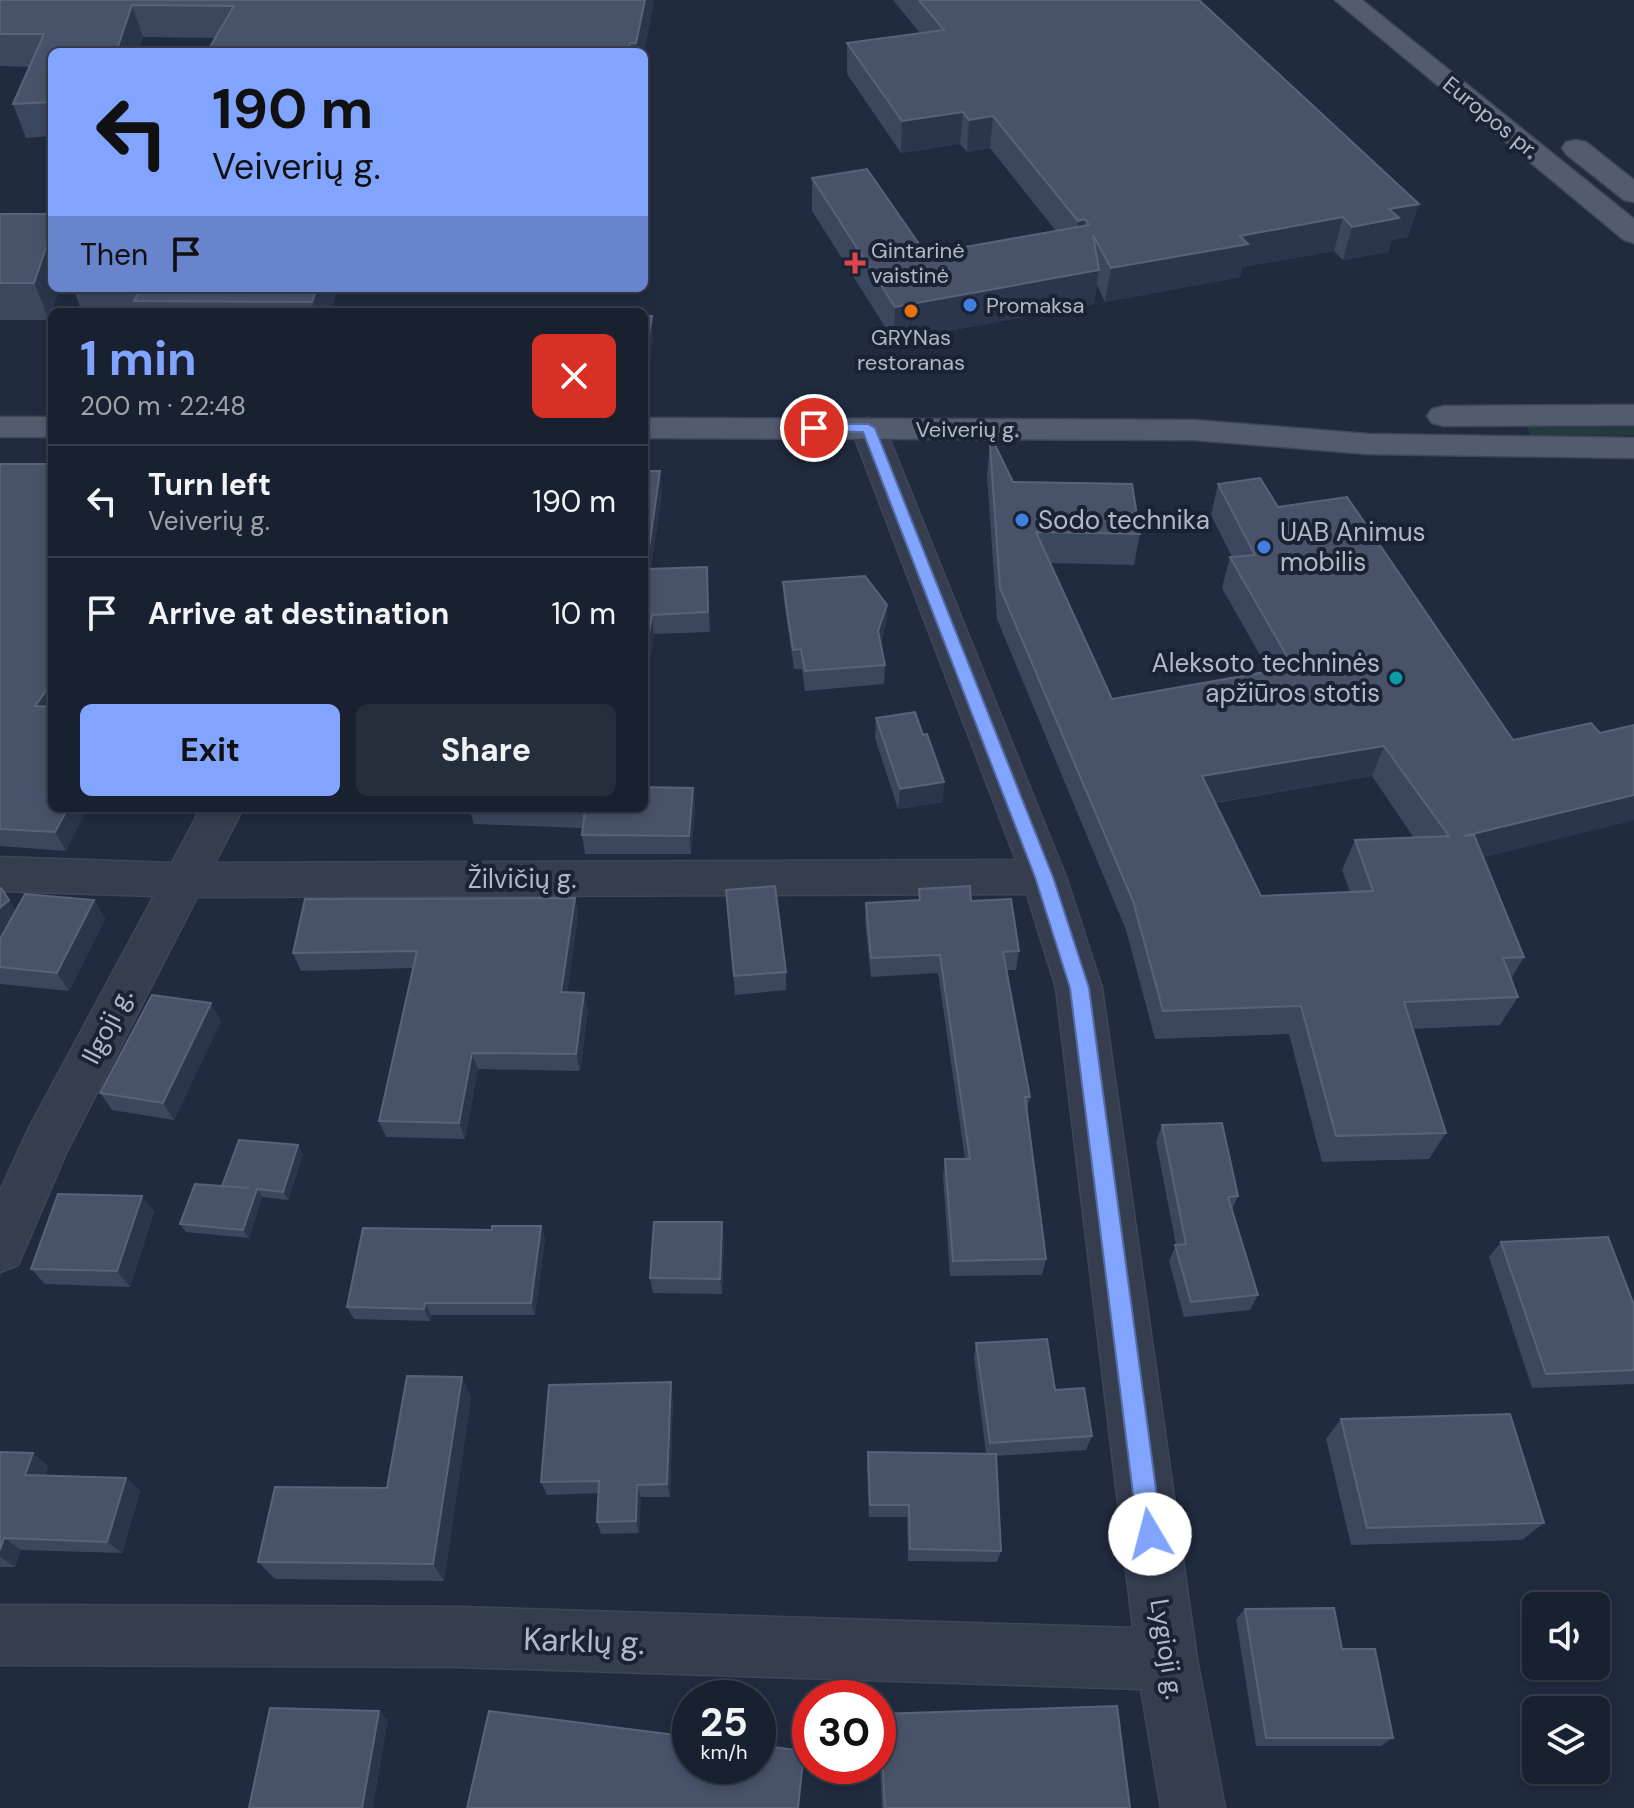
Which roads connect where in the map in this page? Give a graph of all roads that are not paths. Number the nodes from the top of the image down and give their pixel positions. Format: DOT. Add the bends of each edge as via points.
graph roads {
  1 [pos="1347,0"];
  2 [pos="1560,136"];
  3 [pos="1634,194"];
  4 [pos="1634,234"];
  5 [pos="1634,415"];
  6 [pos="0,427"];
  7 [pos="48,427"];
  8 [pos="648,428"];
  9 [pos="868,428"];
  10 [pos="1194,430"];
  11 [pos="1634,448"];
  12 [pos="220,812"];
  13 [pos="0,874"];
  14 [pos="1044,877"];
  15 [pos="183,880"];
  16 [pos="0,1248"];
  17 [pos="0,1635"];
  18 [pos="1167,1659"];
  19 [pos="1193,1808"];
  1 -- 4 [label="main road, Europos pr."];
  2 -- 3 [label="main road, Europos pr."];
  5 -- 10 [label="main road, Veiverių g." via="1348,416"];
  6 -- 7 [label="main road"];
  8 -- 9 [label="main road, Veiverių g."];
  9 -- 10 [label="main road, Veiverių g."];
  9 -- 14 [label="street, Lygioji g."];
  10 -- 11 [label="main road, Veiverių g." via="1368,444"];
  12 -- 15 [label="street, Ilgoji g."];
  13 -- 15 [label="street, Žilvičių g."];
  14 -- 15 [label="street, Žilvičių g."];
  14 -- 18 [label="street, Lygioji g." via="1079,988"];
  15 -- 16 [label="street, Ilgoji g." via="46,1143"];
  17 -- 18 [label="street, Karklų g." via="458,1637"];
  18 -- 19 [label="street, Lygioji g."];
}
